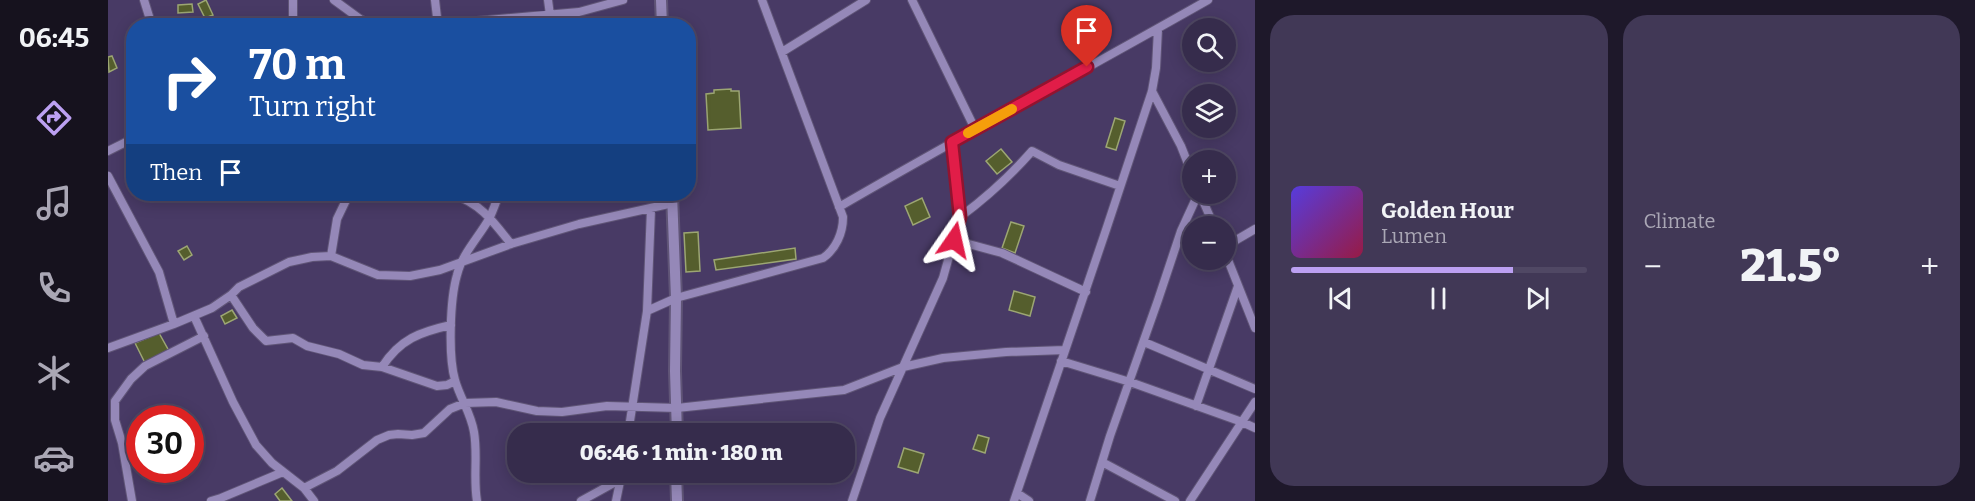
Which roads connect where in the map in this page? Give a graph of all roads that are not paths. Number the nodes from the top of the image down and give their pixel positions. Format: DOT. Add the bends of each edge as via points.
graph roads {
  1 [pos="144,0"];
  2 [pos="293,0"];
  3 [pos="334,0"];
  4 [pos="435,0"];
  5 [pos="548,0"];
  6 [pos="623,0"];
  7 [pos="661,0"];
  8 [pos="762,0"];
  9 [pos="866,0"];
  10 [pos="912,0"];
  11 [pos="1208,0"];
  12 [pos="856,2"];
  13 [pos="1196,3"];
  14 [pos="550,15"];
  15 [pos="150,18"];
  16 [pos="293,18"];
  17 [pos="359,18"];
  18 [pos="437,18"];
  19 [pos="509,18"];
  20 [pos="549,18"];
  21 [pos="662,18"];
  22 [pos="1158,30"];
  23 [pos="782,52"];
  24 [pos="1152,91"];
  25 [pos="975,129"];
  26 [pos="126,142"];
  27 [pos="952,142"];
  28 [pos="1183,150"];
  29 [pos="108,151"];
  30 [pos="108,176"];
  31 [pos="1120,186"];
  32 [pos="346,201"];
  33 [pos="472,201"];
  34 [pos="496,201"];
  35 [pos="666,201"];
  36 [pos="672,201"];
  37 [pos="1194,204"];
  38 [pos="839,207"];
  39 [pos="651,209"];
  40 [pos="490,217"];
  41 [pos="960,217"];
  42 [pos="1255,229"];
  43 [pos="954,240"];
  44 [pos="1236,240"];
  45 [pos="511,244"];
  46 [pos="331,256"];
  47 [pos="460,263"];
  48 [pos="1232,270"];
  49 [pos="1238,286"];
  50 [pos="1086,292"];
  51 [pos="231,295"];
  52 [pos="675,298"];
  53 [pos="647,311"];
  54 [pos="1253,315"];
  55 [pos="194,316"];
  56 [pos="174,324"];
  57 [pos="452,325"];
  58 [pos="1255,328"];
  59 [pos="204,336"];
  60 [pos="1144,342"];
  61 [pos="108,348"];
  62 [pos="1065,350"];
  63 [pos="1060,361"];
  64 [pos="382,367"];
  65 [pos="903,367"];
  66 [pos="1209,369"];
  67 [pos="455,381"];
  68 [pos="1130,382"];
  69 [pos="1255,389"];
  70 [pos="1255,402"];
  71 [pos="465,403"];
  72 [pos="632,406"];
  73 [pos="1196,406"];
  74 [pos="677,408"];
  75 [pos="1242,422"];
  76 [pos="630,423"];
  77 [pos="677,423"];
  78 [pos="1255,428"];
  79 [pos="1102,462"];
  80 [pos="283,472"];
  81 [pos="610,483"];
  82 [pos="620,483"];
  83 [pos="676,483"];
  84 [pos="304,489"];
  85 [pos="1015,497"];
  86 [pos="132,501"];
  87 [pos="211,501"];
  88 [pos="314,501"];
  89 [pos="477,501"];
  90 [pos="581,501"];
  91 [pos="616,501"];
  92 [pos="677,501"];
  93 [pos="852,501"];
  94 [pos="1029,501"];
  95 [pos="1090,501"];
  96 [pos="1175,501"];
  97 [pos="1190,501"];
  1 -- 15 [label="street"];
  2 -- 16 [label="street"];
  3 -- 17 [label="street"];
  4 -- 18 [label="street"];
  5 -- 14 [label="street"];
  6 -- 14 [label="street"];
  7 -- 21 [label="street"];
  8 -- 23 [label="street"];
  9 -- 12 [label="street"];
  10 -- 25 [label="street"];
  11 -- 13 [label="street"];
  12 -- 23 [label="street"];
  13 -- 22 [label="street"];
  14 -- 19 [label="street"];
  14 -- 20 [label="street"];
  22 -- 24 [label="street"];
  22 -- 25 [label="street"];
  23 -- 38 [label="street"];
  24 -- 28 [label="street"];
  24 -- 31 [label="street"];
  25 -- 27 [label="street"];
  26 -- 29 [label="street"];
  27 -- 38 [label="street"];
  27 -- 41 [label="street"];
  30 -- 56 [label="street" via="159,272"];
  31 -- 41 [label="street" via="1032,151 989,195"];
  31 -- 50 [label="street"];
  32 -- 46 [label="street" via="337,219"];
  33 -- 40 [label="street"];
  34 -- 40 [label="street"];
  35 -- 39 [label="street"];
  36 -- 52 [label="street"];
  37 -- 60 [label="street" via="1180,231"];
  38 -- 52 [label="street" via="843,217 840,233 831,252 823,258"];
  39 -- 45 [label="street"];
  39 -- 53 [label="street"];
  40 -- 45 [label="street"];
  40 -- 47 [label="street"];
  41 -- 43 [label="street"];
  42 -- 44 [label="street"];
  43 -- 50 [label="street" via="1002,253"];
  43 -- 65 [label="street" via="943,278"];
  45 -- 47 [label="street"];
  46 -- 47 [label="street" via="378,275 410,276"];
  46 -- 51 [label="street" via="289,262"];
  47 -- 57 [label="street"];
  48 -- 49 [label="street"];
  49 -- 54 [label="street"];
  49 -- 66 [label="street"];
  50 -- 62 [label="street"];
  51 -- 55 [label="street"];
  51 -- 64 [label="street" via="266,341 293,338 363,365"];
  52 -- 53 [label="street"];
  52 -- 74 [label="street"];
  53 -- 72 [label="street"];
  54 -- 58 [label="street"];
  55 -- 56 [label="street"];
  55 -- 59 [label="street"];
  56 -- 61 [label="street"];
  57 -- 64 [label="street" via="429,330 399,345"];
  57 -- 67 [label="street"];
  59 -- 80 [label="street" via="256,445"];
  59 -- 86 [label="street" via="145,366 115,401 115,420"];
  60 -- 66 [label="street"];
  60 -- 68 [label="street"];
  62 -- 63 [label="street"];
  62 -- 65 [label="street" via="944,358"];
  63 -- 68 [label="street"];
  63 -- 85 [label="street"];
  64 -- 67 [label="street" via="437,386"];
  65 -- 74 [label="street" via="844,390"];
  65 -- 93 [label="street" via="880,418"];
  66 -- 69 [label="street"];
  66 -- 73 [label="street"];
  67 -- 71 [label="street"];
  68 -- 73 [label="street"];
  68 -- 79 [label="street"];
  70 -- 75 [label="street"];
  71 -- 72 [label="street" via="496,402 562,412 607,405"];
  71 -- 84 [label="street" via="450,408 424,433 389,435 377,440 337,471"];
  71 -- 89 [label="street" via="474,434"];
  72 -- 74 [label="street"];
  72 -- 76 [label="street"];
  73 -- 75 [label="street"];
  74 -- 77 [label="street"];
  75 -- 78 [label="street"];
  75 -- 97 [label="street"];
  79 -- 95 [label="street"];
  79 -- 96 [label="street"];
  80 -- 84 [label="street"];
  80 -- 87 [label="street"];
  81 -- 90 [label="street"];
  82 -- 91 [label="street"];
  83 -- 92 [label="street"];
  84 -- 88 [label="street"];
  85 -- 94 [label="street"];
}
